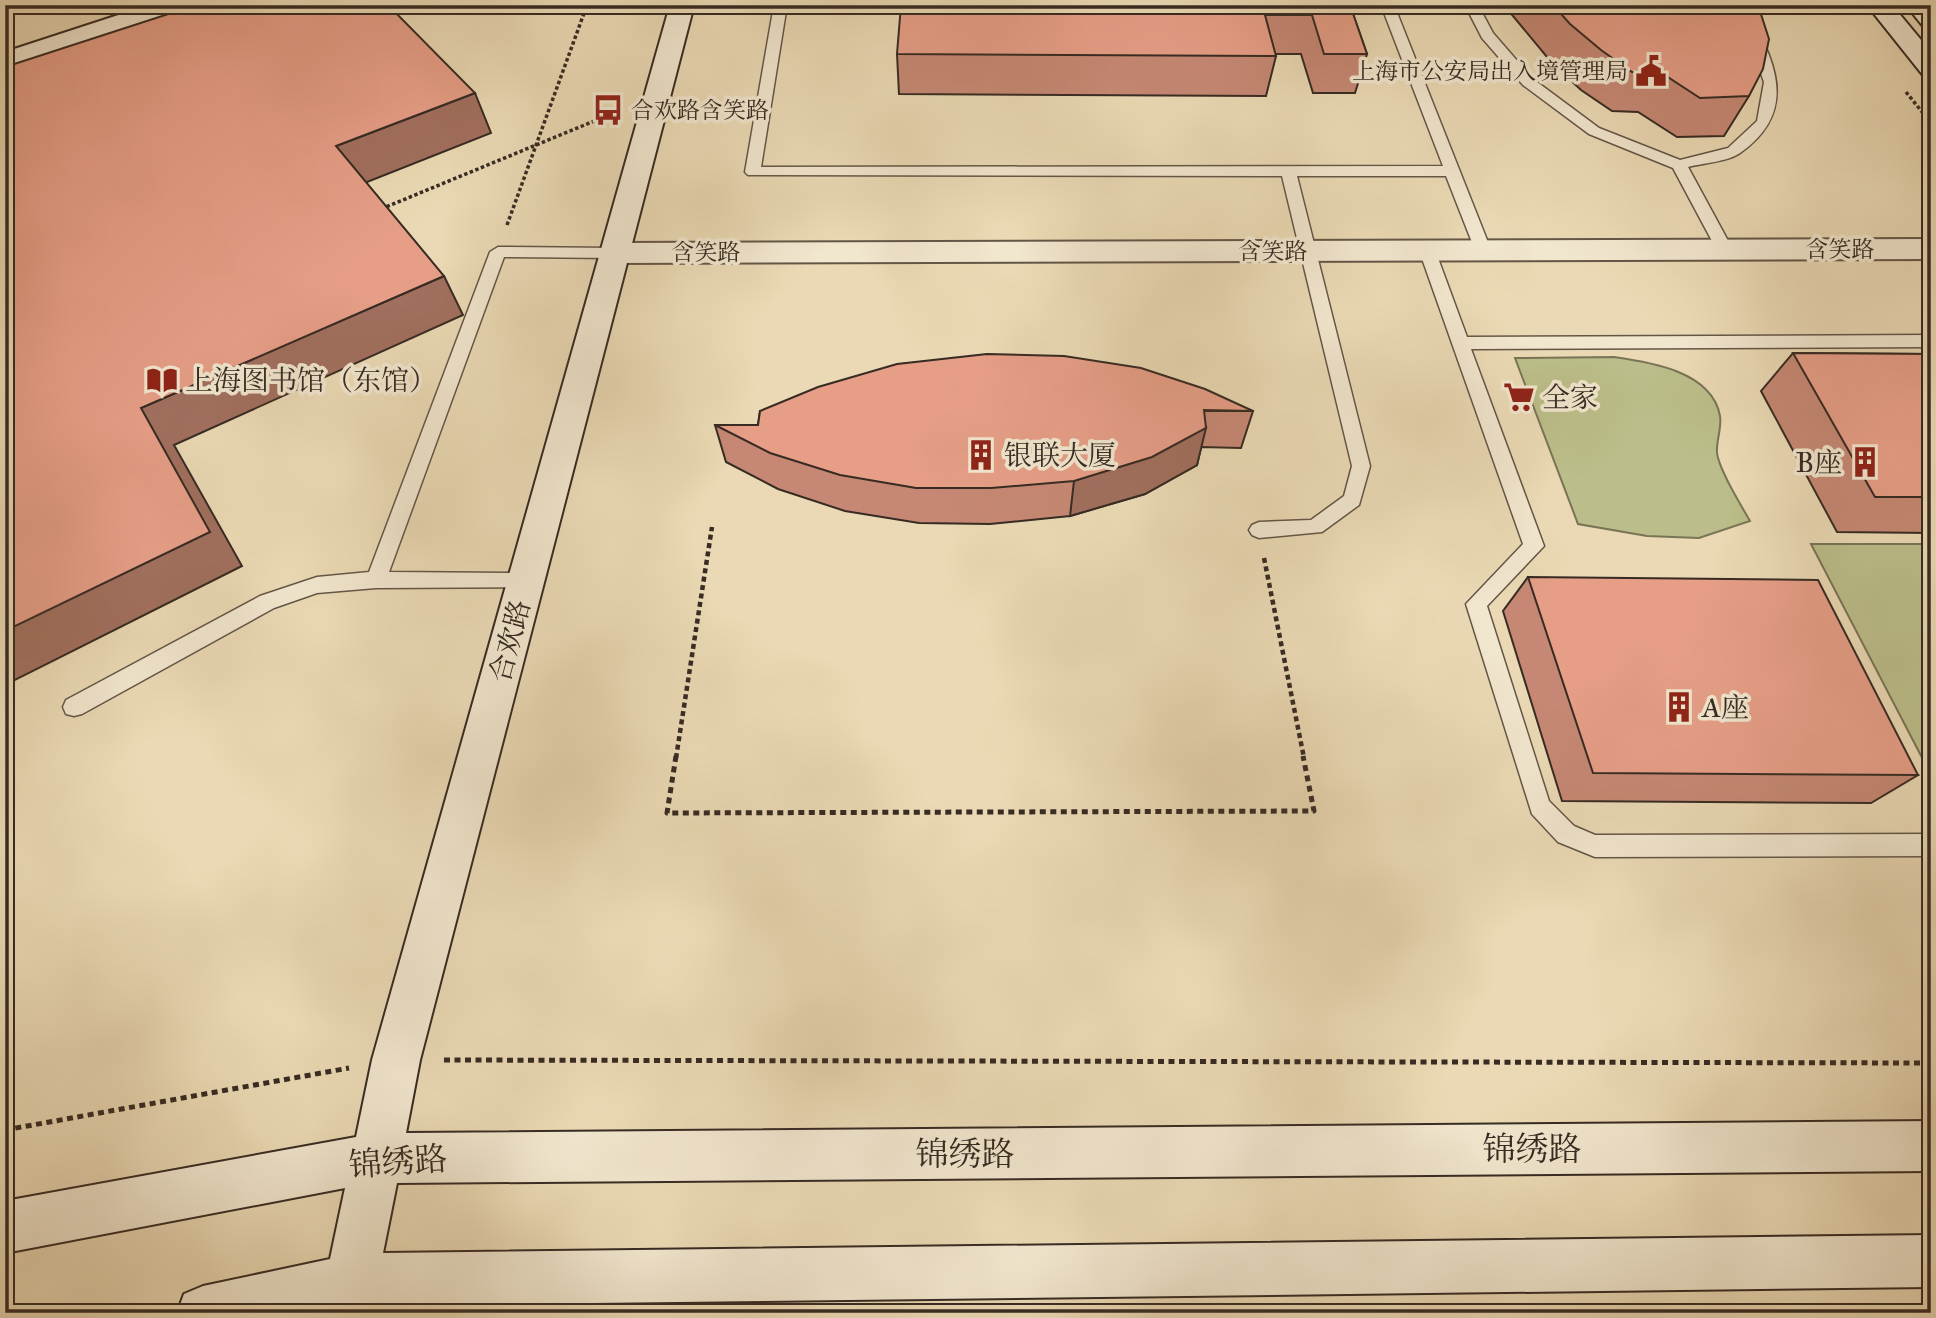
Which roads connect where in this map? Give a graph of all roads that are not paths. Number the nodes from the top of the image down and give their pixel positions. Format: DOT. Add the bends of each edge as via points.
graph roads {
  1 [pos="129,5"];
  2 [pos="174,5"];
  3 [pos="682,5"];
  4 [pos="781,5"];
  5 [pos="1387,5"];
  6 [pos="1471,5"];
  7 [pos="1737,5"];
  8 [pos="1879,5"];
  9 [pos="1918,5"];
  10 [pos="1931,20"];
  11 [pos="5,44"];
  12 [pos="5,60"];
  13 [pos="1931,69"];
  14 [pos="1679,165"];
  15 [pos="1288,172"];
  16 [pos="1452,172"];
  17 [pos="1931,249"];
  18 [pos="1427,250"];
  19 [pos="1483,250"];
  20 [pos="1725,250"];
  21 [pos="1309,251"];
  22 [pos="615,253"];
  23 [pos="1931,341"];
  24 [pos="1461,343"];
  25 [pos="1259,530"];
  26 [pos="376,580"];
  27 [pos="526,581"];
  28 [pos="74,707"];
  29 [pos="1931,845"];
  30 [pos="1931,1146"];
  31 [pos="375,1158"];
  32 [pos="5,1227"];
  33 [pos="1931,1261"];
  34 [pos="352,1280"];
  35 [pos="203,1313"];
  1 -- 11 [label="street"];
  2 -- 12 [label="street"];
  3 -- 22 [label="street, 合欢路"];
  4 -- 15 [label="lane" via="753,172"];
  5 -- 16 [label="lane"];
  6 -- 14 [label="lane" via="1487,35 1528,82 1594,131"];
  7 -- 14 [label="lane" via="1755,37 1771,82 1764,122 1733,151"];
  8 -- 13 [label="street"];
  9 -- 10 [label="street"];
  14 -- 20 [label="lane"];
  15 -- 16 [label="lane"];
  15 -- 21 [label="lane"];
  16 -- 19 [label="lane"];
  17 -- 20 [label="street, 含笑路"];
  18 -- 19 [label="street, 含笑路"];
  18 -- 21 [label="street, 含笑路"];
  18 -- 24 [label="lane"];
  19 -- 20 [label="street, 含笑路"];
  21 -- 22 [label="street, 含笑路"];
  21 -- 25 [label="lane" via="1361,466 1352,500 1315,527"];
  22 -- 26 [label="lane" via="498,253"];
  22 -- 27 [label="street, 合欢路"];
  23 -- 24 [label="lane"];
  24 -- 29 [label="lane" via="1534,546 1476,604 1540,807 1566,834 1595,846"];
  26 -- 27 [label="lane"];
  26 -- 28 [label="lane" via="317,585 267,602"];
  27 -- 31 [label="street, 合欢路" via="396,1060"];
  30 -- 31 [label="street, 锦绣路"];
  31 -- 32 [label="street, 锦绣路"];
  31 -- 34 [label="street, 合欢路"];
  33 -- 34 [label="street"];
  34 -- 35 [label="street"];
}
